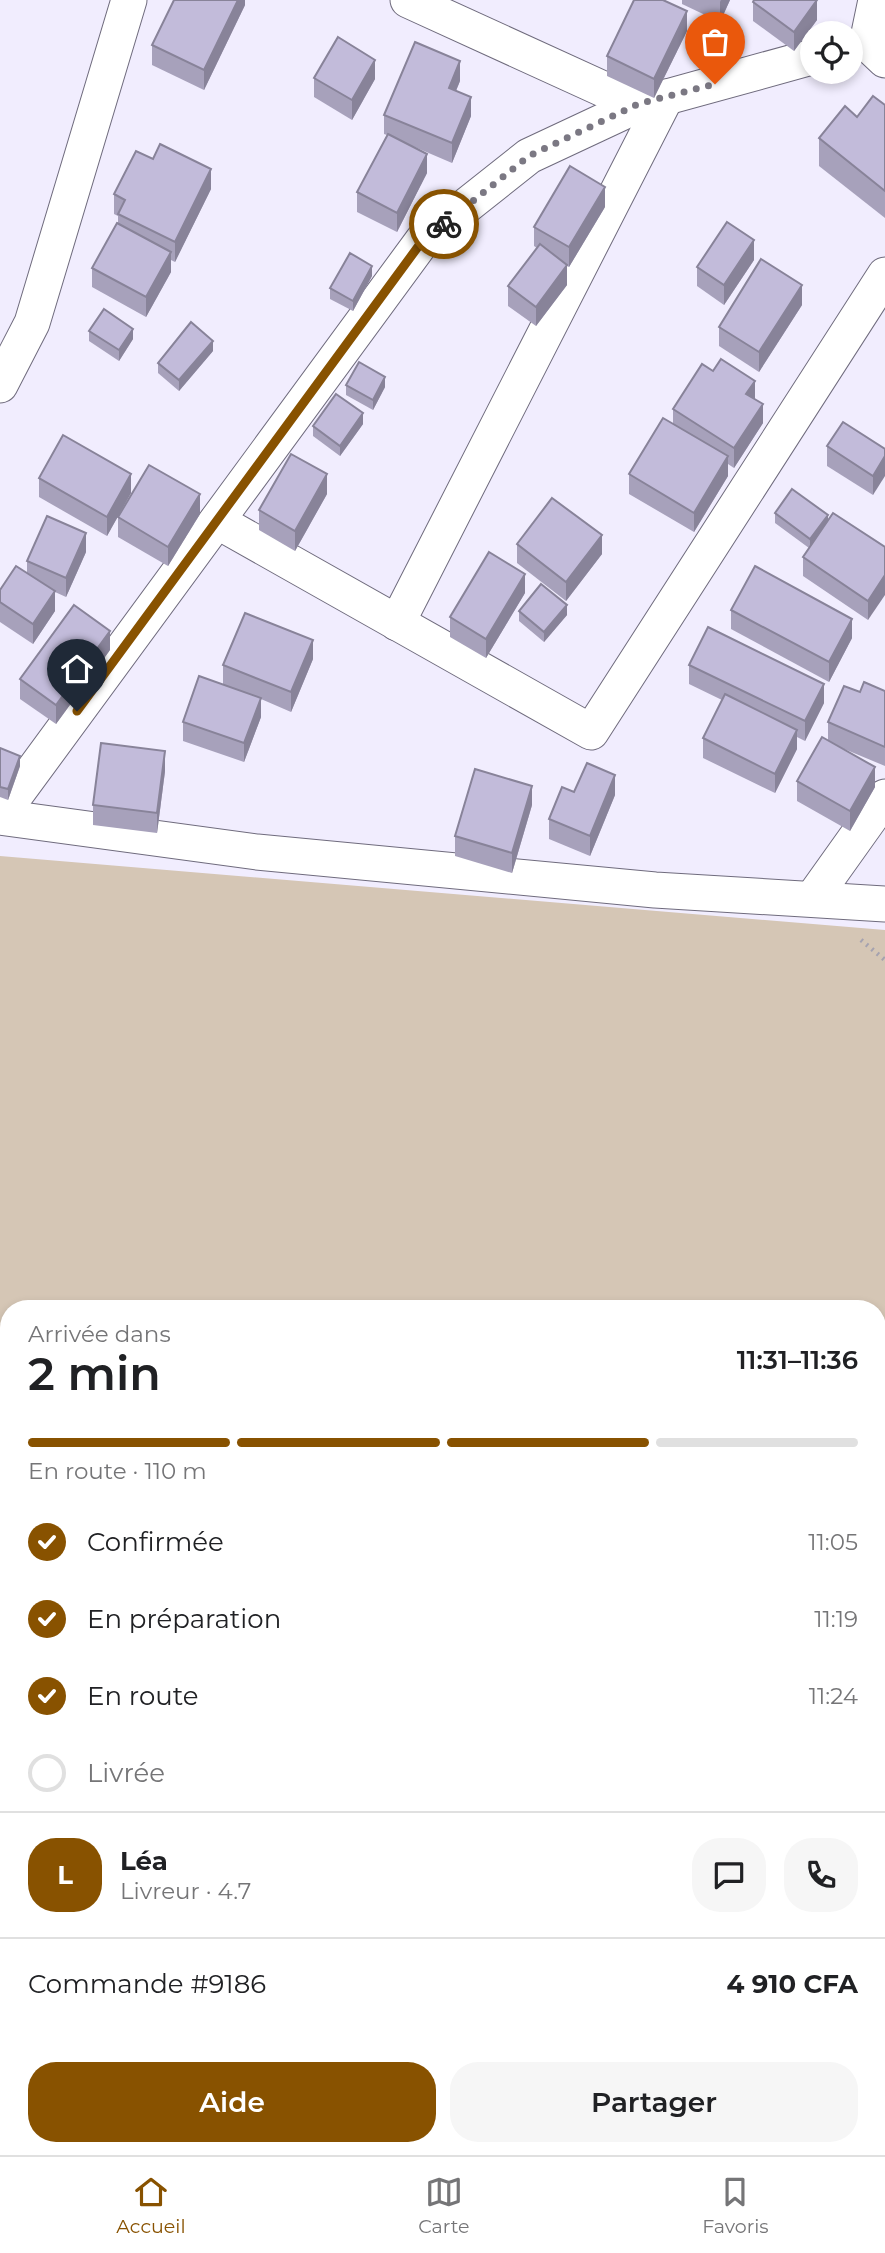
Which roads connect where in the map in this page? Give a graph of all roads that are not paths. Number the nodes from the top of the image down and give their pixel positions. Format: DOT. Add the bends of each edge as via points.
graph roads {
  1 [pos="129,0"];
  2 [pos="408,0"];
  3 [pos="876,0"];
  4 [pos="872,47"];
  5 [pos="800,60"];
  6 [pos="652,101"];
  7 [pos="885,275"];
  8 [pos="0,385"];
  9 [pos="217,521"];
  10 [pos="397,623"];
  11 [pos="885,797"];
  12 [pos="0,817"];
  13 [pos="813,898"];
  14 [pos="885,904"];
  1 -- 8 [label="street" via="32,323"];
  2 -- 6 [label="street"];
  3 -- 4 [label="street"];
  5 -- 6 [label="street"];
  6 -- 9 [label="street" via="529,156 423,240"];
  6 -- 10 [label="street"];
  7 -- 10 [label="street" via="591,732"];
  9 -- 10 [label="street"];
  9 -- 12 [label="street"];
  11 -- 13 [label="street"];
  12 -- 13 [label="street" via="271,854 655,890"];
  13 -- 14 [label="street"];
}
